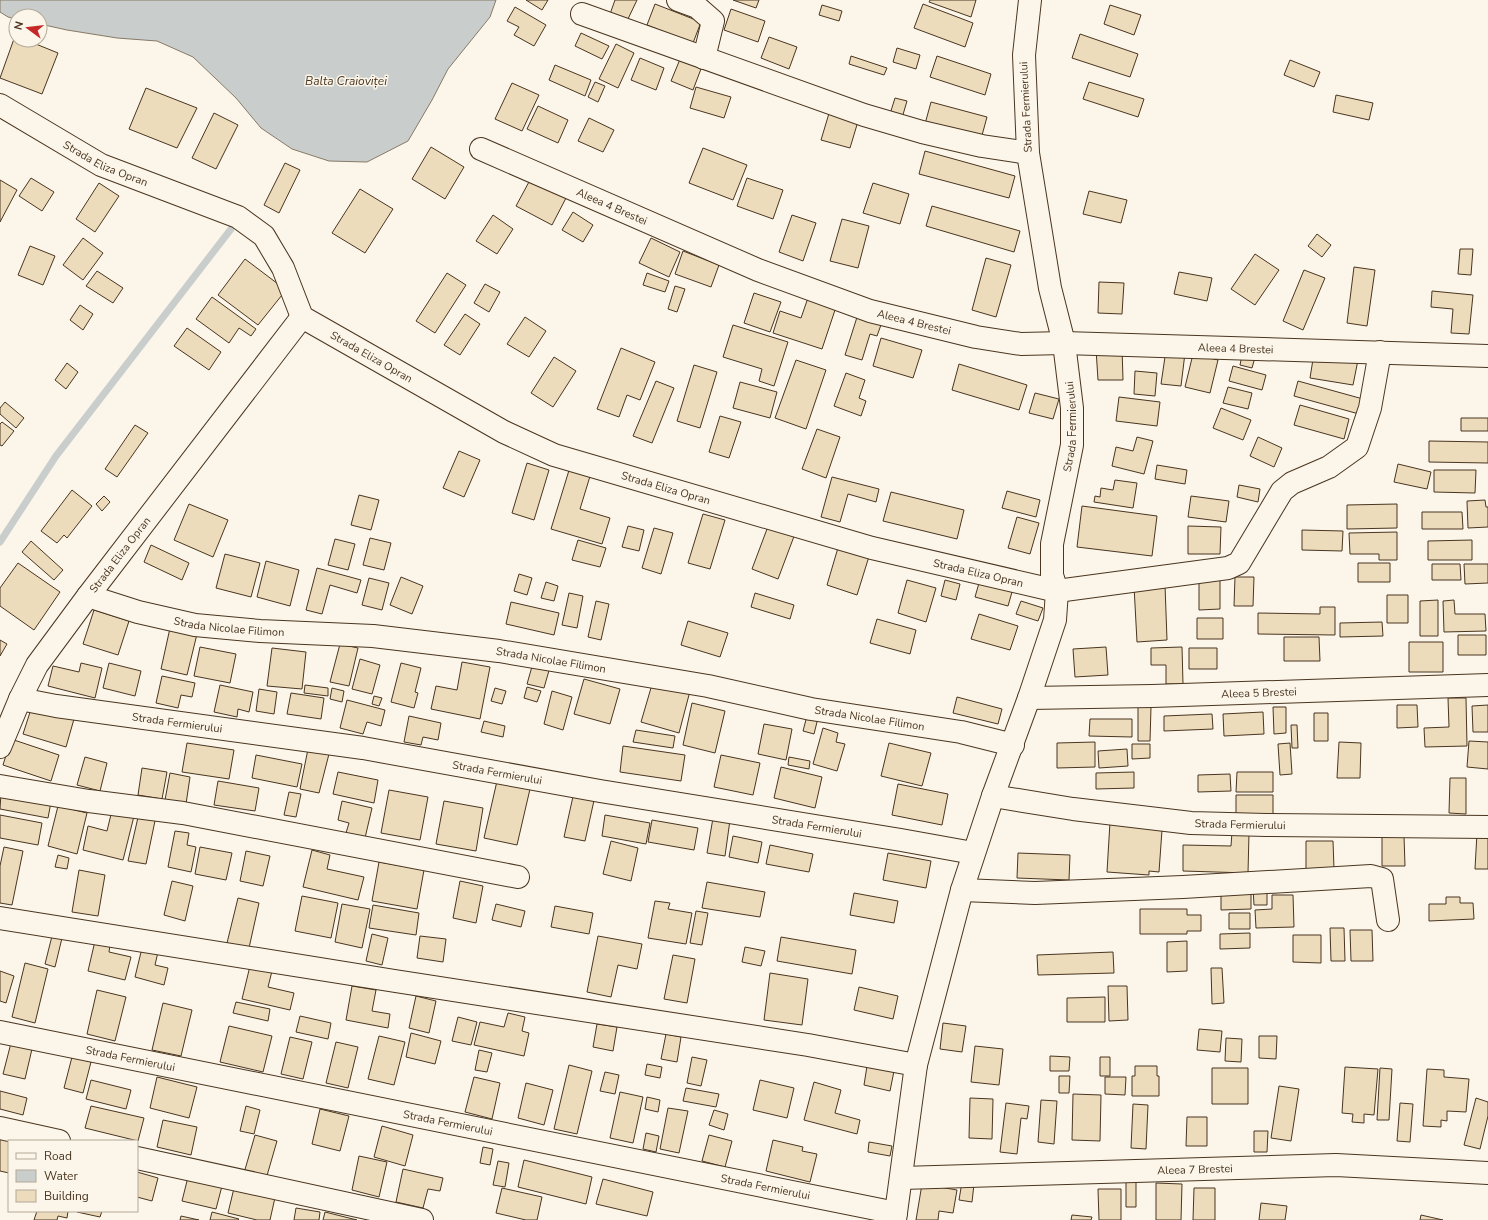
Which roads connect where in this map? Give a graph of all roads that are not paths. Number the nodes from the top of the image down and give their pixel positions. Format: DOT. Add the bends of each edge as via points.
graph roads {
  1 [pos="678,0"];
  2 [pos="1030,0"];
  3 [pos="582,14"];
  4 [pos="704,58"];
  5 [pos="0,105"];
  6 [pos="481,149"];
  7 [pos="1028,153"];
  8 [pos="302,317"];
  9 [pos="1064,343"];
  10 [pos="1380,352"];
  11 [pos="1488,356"];
  12 [pos="1057,591"];
  13 [pos="88,596"];
  14 [pos="1488,685"];
  15 [pos="1029,698"];
  16 [pos="20,699"];
  17 [pos="1013,745"];
  18 [pos="0,746"];
  19 [pos="0,786"];
  20 [pos="993,796"];
  21 [pos="1488,827"];
  22 [pos="973,853"];
  23 [pos="518,877"];
  24 [pos="962,890"];
  25 [pos="0,918"];
  26 [pos="1388,920"];
  27 [pos="0,1032"];
  28 [pos="916,1065"];
  29 [pos="0,1128"];
  30 [pos="54,1140"];
  31 [pos="138,1158"];
  32 [pos="1488,1173"];
  33 [pos="902,1178"];
  34 [pos="896,1217"];
  35 [pos="422,1220"];
  1 -- 4 [label="street" via="697,7 712,21"];
  2 -- 7 [label="street, Strada Fermierului" via="1024,54"];
  3 -- 4 [label="street"];
  4 -- 7 [label="street" via="864,115 915,130 982,146"];
  5 -- 8 [label="street, Strada Eliza Opran" via="101,165 238,217 264,236 283,268"];
  6 -- 9 [label="street, Aleea 4 Brestei" via="758,270 870,311 976,337 1021,344"];
  7 -- 9 [label="street, Strada Fermierului" via="1050,288"];
  8 -- 12 [label="street, Strada Eliza Opran" via="504,432 554,454 872,548"];
  8 -- 13 [label="street, Strada Eliza Opran"];
  9 -- 10 [label="street, Aleea 4 Brestei"];
  9 -- 12 [label="street, Strada Fermierului" via="1072,408 1072,445 1052,544 1052,575"];
  10 -- 11 [label="street, Aleea 4 Brestei"];
  10 -- 12 [label="street" via="1370,408 1356,447 1329,468 1292,483 1282,491 1239,563 1228,568"];
  12 -- 15 [label="street, Strada Fermierului" via="1054,620"];
  13 -- 16 [label="street, Strada Eliza Opran" via="38,665"];
  13 -- 17 [label="street, Strada Nicolae Filimon" via="138,612 195,625 372,636 499,651 708,686 811,709 961,732"];
  14 -- 15 [label="street, Aleea 5 Brestei"];
  15 -- 17 [label="street, Strada Fermierului"];
  16 -- 18 [label="street, Strada Eliza Opran"];
  16 -- 22 [label="street, Strada Fermierului" via="363,748 600,791"];
  17 -- 20 [label="street, Strada Fermierului"];
  19 -- 23 [label="street" via="183,813"];
  20 -- 21 [label="street, Strada Fermierului" via="1073,809 1191,823"];
  20 -- 22 [label="street, Strada Fermierului"];
  22 -- 24 [label="street, Strada Fermierului"];
  24 -- 26 [label="street" via="1035,893 1372,876 1382,879"];
  24 -- 28 [label="street, Strada Fermierului"];
  25 -- 28 [label="street" via="808,1045"];
  27 -- 34 [label="street, Strada Fermierului"];
  28 -- 33 [label="street, Strada Fermierului"];
  29 -- 30 [label="street"];
  31 -- 35 [label="street"];
  32 -- 33 [label="street, Aleea 7 Brestei" via="1336,1164"];
  33 -- 34 [label="street, Strada Fermierului"];
}
